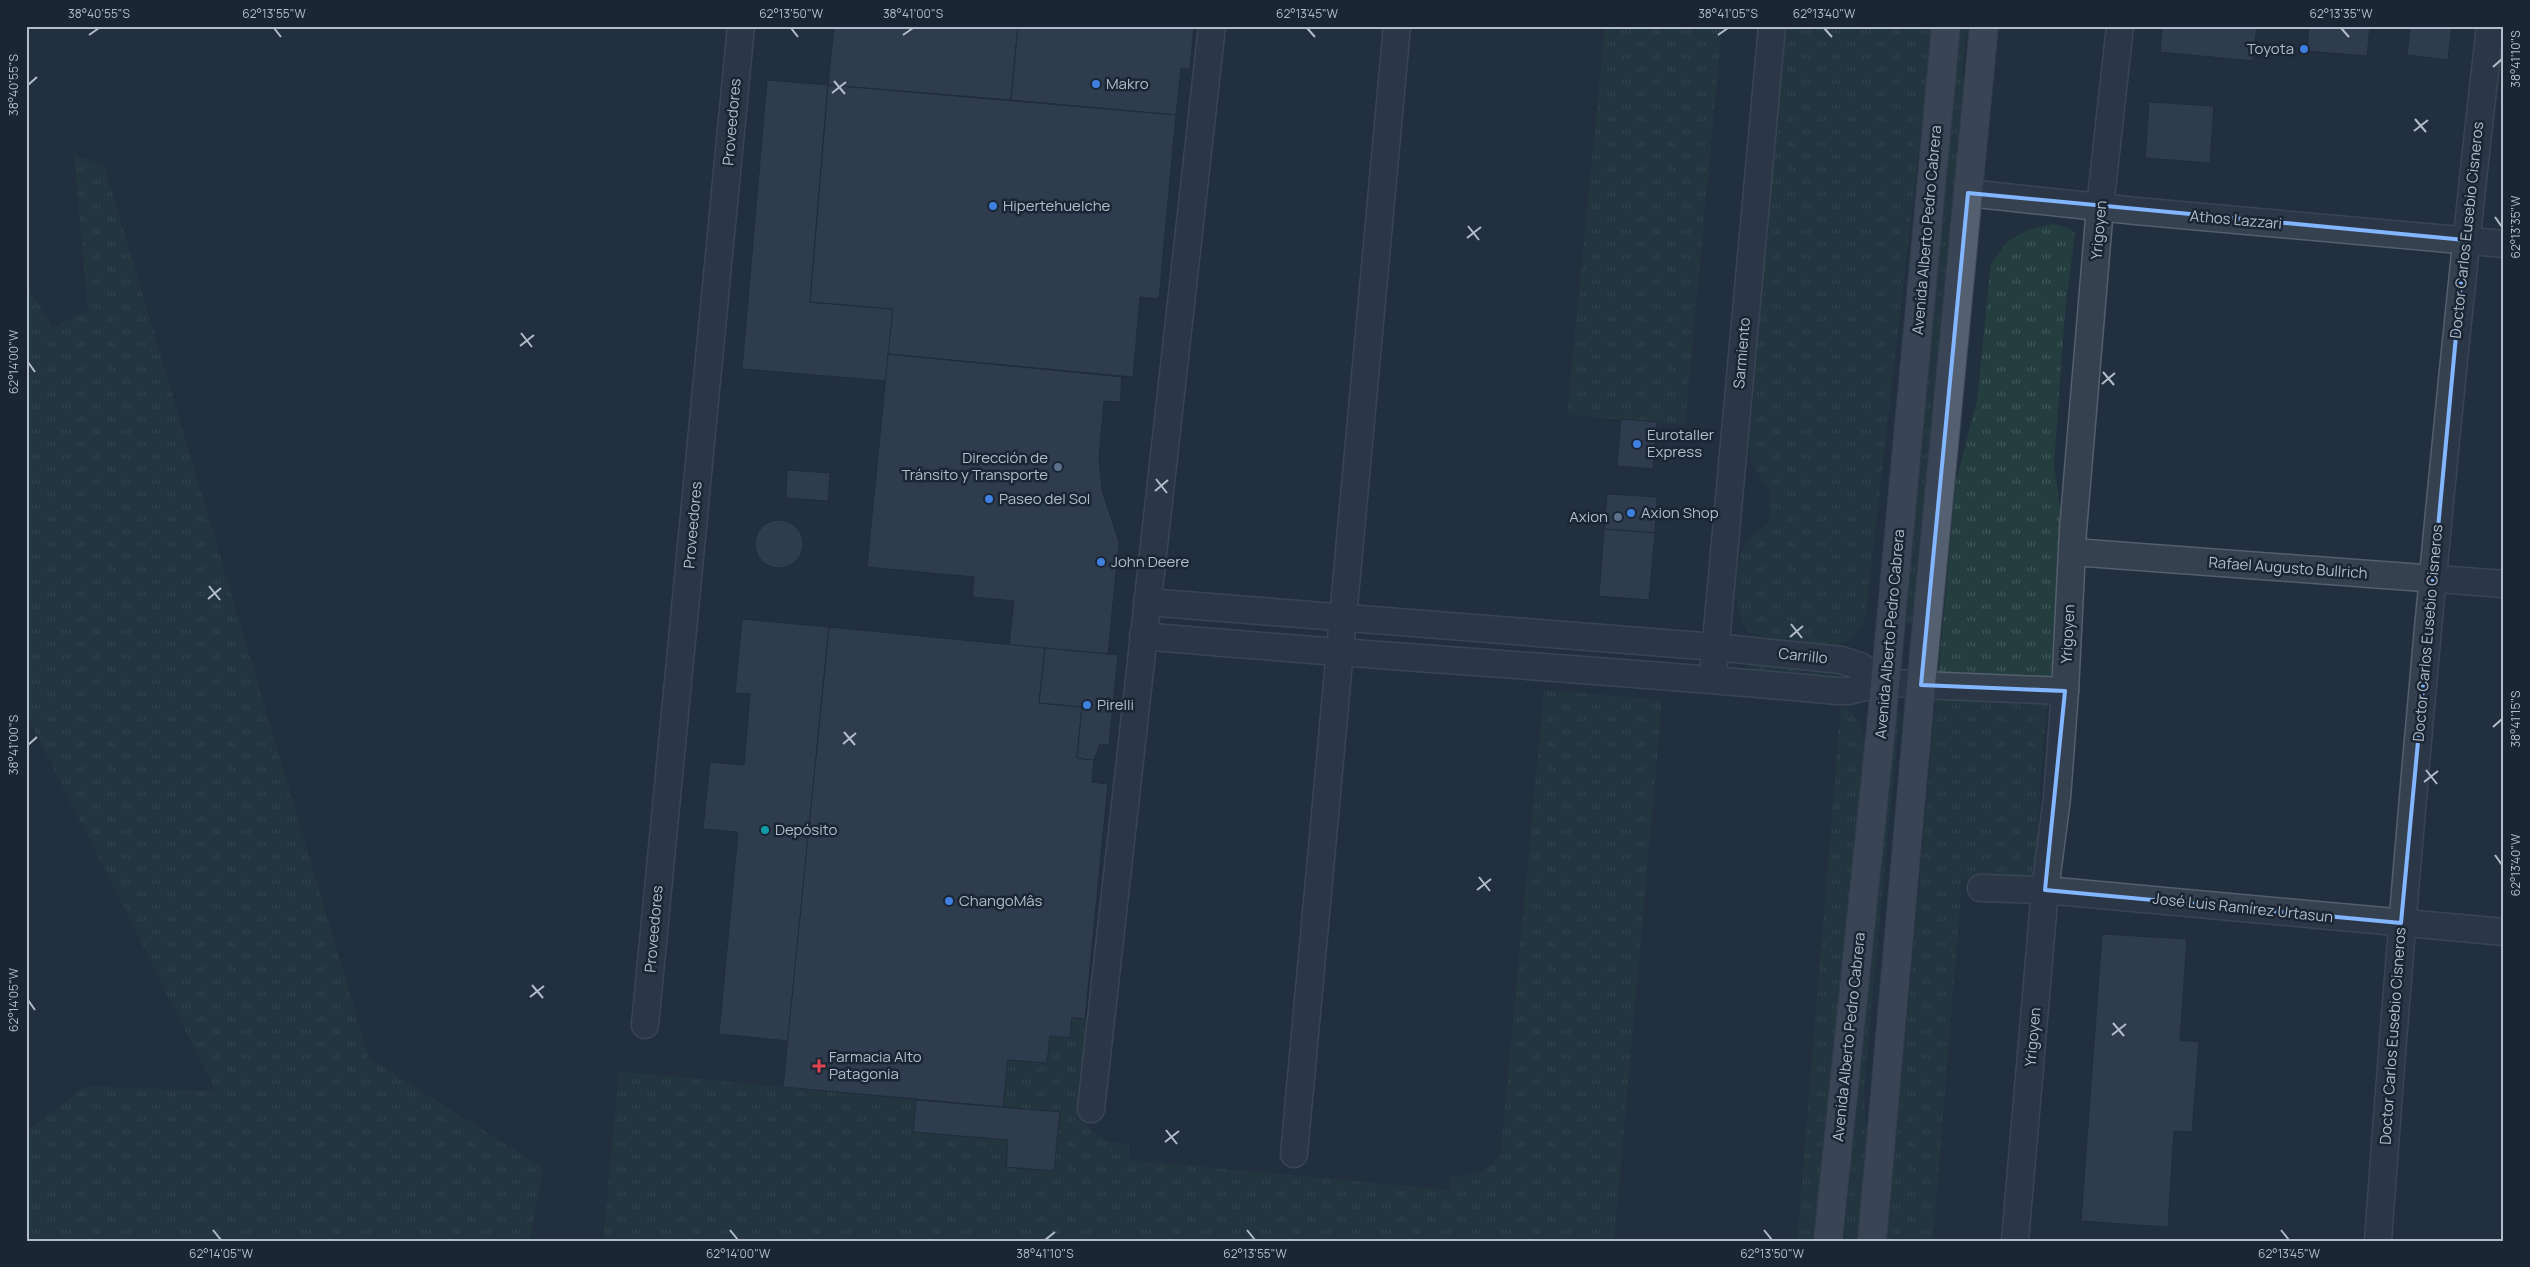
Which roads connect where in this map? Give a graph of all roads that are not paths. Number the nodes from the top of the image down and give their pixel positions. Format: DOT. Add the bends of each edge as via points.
graph roads {
  1 [pos="741,26"];
  2 [pos="1212,26"];
  3 [pos="1384,26"];
  4 [pos="1397,26"];
  5 [pos="1772,26"];
  6 [pos="1946,26"];
  7 [pos="1984,26"];
  8 [pos="2120,26"];
  9 [pos="2490,26"];
  10 [pos="1968,193"];
  11 [pos="2100,208"];
  12 [pos="2465,240"];
  13 [pos="2504,244"];
  14 [pos="2073,552"];
  15 [pos="2433,578"];
  16 [pos="2504,584"];
  17 [pos="1147,602"];
  18 [pos="1337,618"];
  19 [pos="1143,636"];
  20 [pos="1715,647"];
  21 [pos="1333,653"];
  22 [pos="1712,679"];
  23 [pos="1885,682"];
  24 [pos="1920,686"];
  25 [pos="2065,691"];
  26 [pos="1981,888"];
  27 [pos="2045,890"];
  28 [pos="2401,924"];
  29 [pos="2504,932"];
  30 [pos="645,1025"];
  31 [pos="1091,1109"];
  32 [pos="1288,1153"];
  33 [pos="1828,1241"];
  34 [pos="1872,1241"];
  35 [pos="2015,1241"];
  36 [pos="2378,1241"];
  1 -- 30 [label="street, Proveedores"];
  2 -- 17 [label="street"];
  3 -- 18 [label="street"];
  4 -- 18 [label="street"];
  5 -- 20 [label="street, Sarmiento"];
  6 -- 23 [label="main road, Avenida Alberto Pedro Cabrera"];
  7 -- 10 [label="main road"];
  8 -- 11 [label="street, Yrigoyen"];
  9 -- 12 [label="street, Doctor Carlos Eusebio Cisneros"];
  10 -- 11 [label="street, Athos Lazzari"];
  10 -- 24 [label="main road"];
  11 -- 12 [label="street, Athos Lazzari"];
  11 -- 14 [label="street, Yrigoyen"];
  12 -- 13 [label="street, Athos Lazzari"];
  12 -- 15 [label="street, Doctor Carlos Eusebio Cisneros"];
  14 -- 15 [label="street, Rafael Augusto Bullrich"];
  14 -- 25 [label="street, Yrigoyen"];
  15 -- 16 [label="street, Rafael Augusto Bullrich"];
  15 -- 28 [label="street, Doctor Carlos Eusebio Cisneros"];
  17 -- 18 [label="street, Carrillo"];
  17 -- 19 [label="street"];
  18 -- 20 [label="street, Carrillo"];
  18 -- 21 [label="street"];
  19 -- 21 [label="street, Carrillo"];
  19 -- 31 [label="street"];
  20 -- 22 [label="street, Sarmiento"];
  20 -- 23 [label="street, Carrillo" via="1841,660 1860,666"];
  21 -- 22 [label="street, Carrillo"];
  21 -- 32 [label="street"];
  22 -- 23 [label="street, Carrillo" via="1837,691"];
  23 -- 24 [label="street, Carrillo"];
  23 -- 33 [label="main road, Avenida Alberto Pedro Cabrera"];
  24 -- 25 [label="street, Carrillo"];
  24 -- 34 [label="main road"];
  25 -- 27 [label="street, Yrigoyen" via="2057,798"];
  26 -- 27 [label="street, José Luis Ramírez Urtasun"];
  27 -- 28 [label="street, José Luis Ramírez Urtasun"];
  27 -- 35 [label="street, Yrigoyen"];
  28 -- 29 [label="street, José Luis Ramírez Urtasun"];
  28 -- 36 [label="street, Doctor Carlos Eusebio Cisneros"];
}
